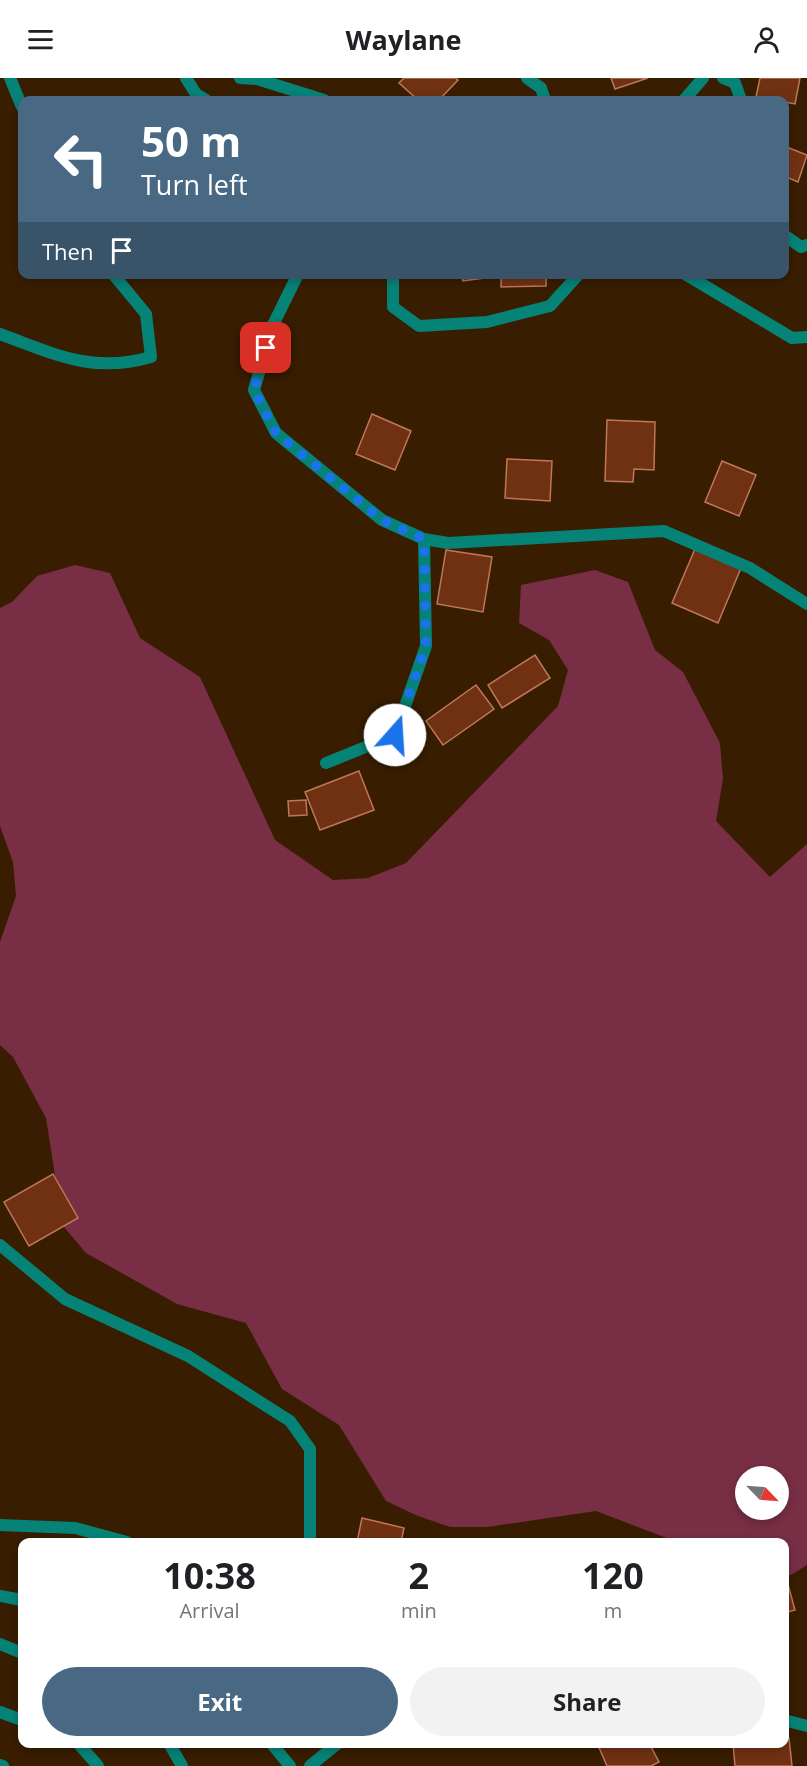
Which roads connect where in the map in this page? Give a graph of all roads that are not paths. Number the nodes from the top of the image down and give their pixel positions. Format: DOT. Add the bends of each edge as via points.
graph roads {
  1 [pos="10,78"];
  2 [pos="186,78"];
  3 [pos="240,78"];
  4 [pos="527,78"];
  5 [pos="703,78"];
  6 [pos="723,78"];
  7 [pos="199,96"];
  8 [pos="311,96"];
  9 [pos="544,96"];
  10 [pos="687,96"];
  11 [pos="740,96"];
  12 [pos="18,97"];
  13 [pos="789,238"];
  14 [pos="805,247"];
  15 [pos="118,279"];
  16 [pos="296,279"];
  17 [pos="393,279"];
  18 [pos="574,279"];
  19 [pos="693,279"];
  20 [pos="0,334"];
  21 [pos="807,337"];
  22 [pos="424,539"];
  23 [pos="807,604"];
  24 [pos="326,763"];
  25 [pos="0,1245"];
  26 [pos="0,1525"];
  27 [pos="112,1538"];
  28 [pos="310,1538"];
  29 [pos="0,1596"];
  30 [pos="18,1599"];
  31 [pos="0,1644"];
  32 [pos="18,1651"];
  33 [pos="0,1712"];
  34 [pos="18,1719"];
  35 [pos="789,1721"];
  36 [pos="807,1726"];
  37 [pos="82,1748"];
  38 [pos="172,1748"];
  39 [pos="275,1748"];
  40 [pos="332,1748"];
  41 [pos="98,1766"];
  42 [pos="182,1766"];
  43 [pos="290,1766"];
  44 [pos="310,1766"];
  1 -- 12 [label="street"];
  2 -- 7 [label="street"];
  3 -- 8 [label="street" via="257,79"];
  4 -- 9 [label="street" via="541,88"];
  5 -- 10 [label="street"];
  6 -- 11 [label="street" via="735,83"];
  13 -- 14 [label="street"];
  15 -- 20 [label="street" via="146,314 151,357 127,364 86,364"];
  16 -- 22 [label="street" via="272,327 254,390 276,433 382,520"];
  17 -- 18 [label="street" via="393,307 419,326 487,322 550,306"];
  19 -- 21 [label="street" via="792,338"];
  22 -- 23 [label="street" via="448,543 664,531 750,568"];
  22 -- 24 [label="street" via="426,646 395,735"];
  25 -- 28 [label="street" via="66,1299 188,1356 290,1421 310,1449"];
  26 -- 27 [label="street" via="75,1528"];
  29 -- 30 [label="street"];
  31 -- 32 [label="street"];
  33 -- 34 [label="street"];
  35 -- 36 [label="street"];
  37 -- 41 [label="street"];
  38 -- 42 [label="street"];
  39 -- 43 [label="street"];
  40 -- 44 [label="street"];
}
